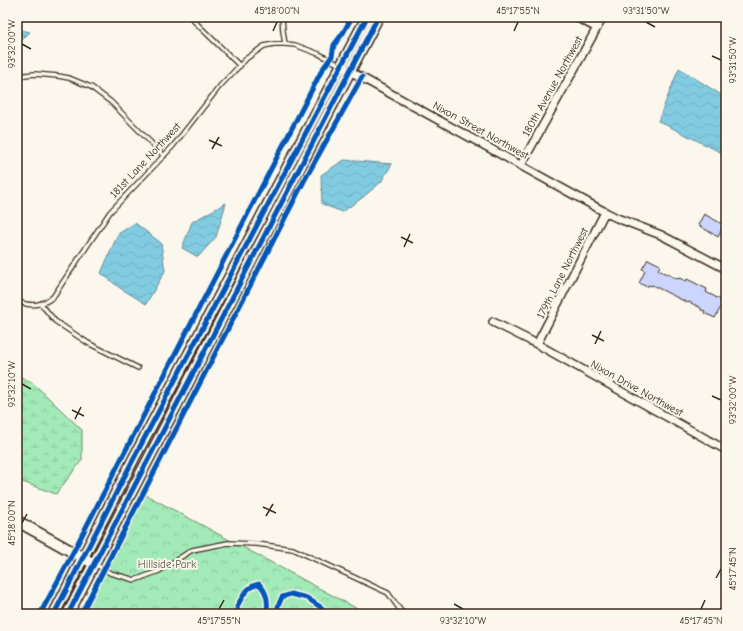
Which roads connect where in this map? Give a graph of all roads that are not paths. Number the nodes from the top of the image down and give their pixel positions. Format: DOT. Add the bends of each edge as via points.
graph roads {
  1 [pos="282,17"];
  2 [pos="367,17"];
  3 [pos="378,17"];
  4 [pos="576,17"];
  5 [pos="603,17"];
  6 [pos="194,21"];
  7 [pos="597,28"];
  8 [pos="285,44"];
  9 [pos="240,66"];
  10 [pos="345,68"];
  11 [pos="17,77"];
  12 [pos="164,156"];
  13 [pos="521,165"];
  14 [pos="605,212"];
  15 [pos="726,269"];
  16 [pos="17,301"];
  17 [pos="41,304"];
  18 [pos="493,322"];
  19 [pos="537,344"];
  20 [pos="138,368"];
  21 [pos="726,450"];
  22 [pos="17,521"];
  23 [pos="83,558"];
  24 [pos="94,564"];
  25 [pos="54,614"];
  26 [pos="68,614"];
  27 [pos="403,614"];
  1 -- 8 [label="lane"];
  2 -- 10 [label="main road"];
  3 -- 10 [label="main road"];
  4 -- 7 [label="street"];
  5 -- 7 [label="street, 180th Avenue Northwest"];
  6 -- 9 [label="lane"];
  7 -- 13 [label="street, 180th Avenue Northwest"];
  8 -- 9 [label="lane, 181st Lane Northwest" via="264,46 251,54"];
  8 -- 10 [label="lane, 181st Lane Northwest" via="319,54"];
  9 -- 12 [label="lane, 181st Lane Northwest" via="220,86"];
  10 -- 13 [label="street, Nixon Street Northwest"];
  10 -- 23 [label="main road" via="306,136"];
  10 -- 24 [label="main road"];
  11 -- 12 [label="lane" via="35,74 58,76 92,87"];
  12 -- 17 [label="lane, 181st Lane Northwest" via="110,212 56,293"];
  13 -- 14 [label="street, Nixon Street Northwest"];
  14 -- 15 [label="street, Nixon Street Northwest" via="661,235"];
  14 -- 19 [label="street, 179th Lane Northwest"];
  16 -- 17 [label="lane" via="29,305"];
  17 -- 20 [label="lane" via="55,321 88,343"];
  18 -- 19 [label="street, Nixon Drive Northwest"];
  19 -- 21 [label="street, Nixon Drive Northwest"];
  22 -- 23 [label="main road"];
  23 -- 24 [label="main road"];
  23 -- 25 [label="main road"];
  24 -- 26 [label="main road"];
  24 -- 27 [label="lane" via="110,573 135,580 158,571 192,550 228,543 293,549 388,593"];
}
